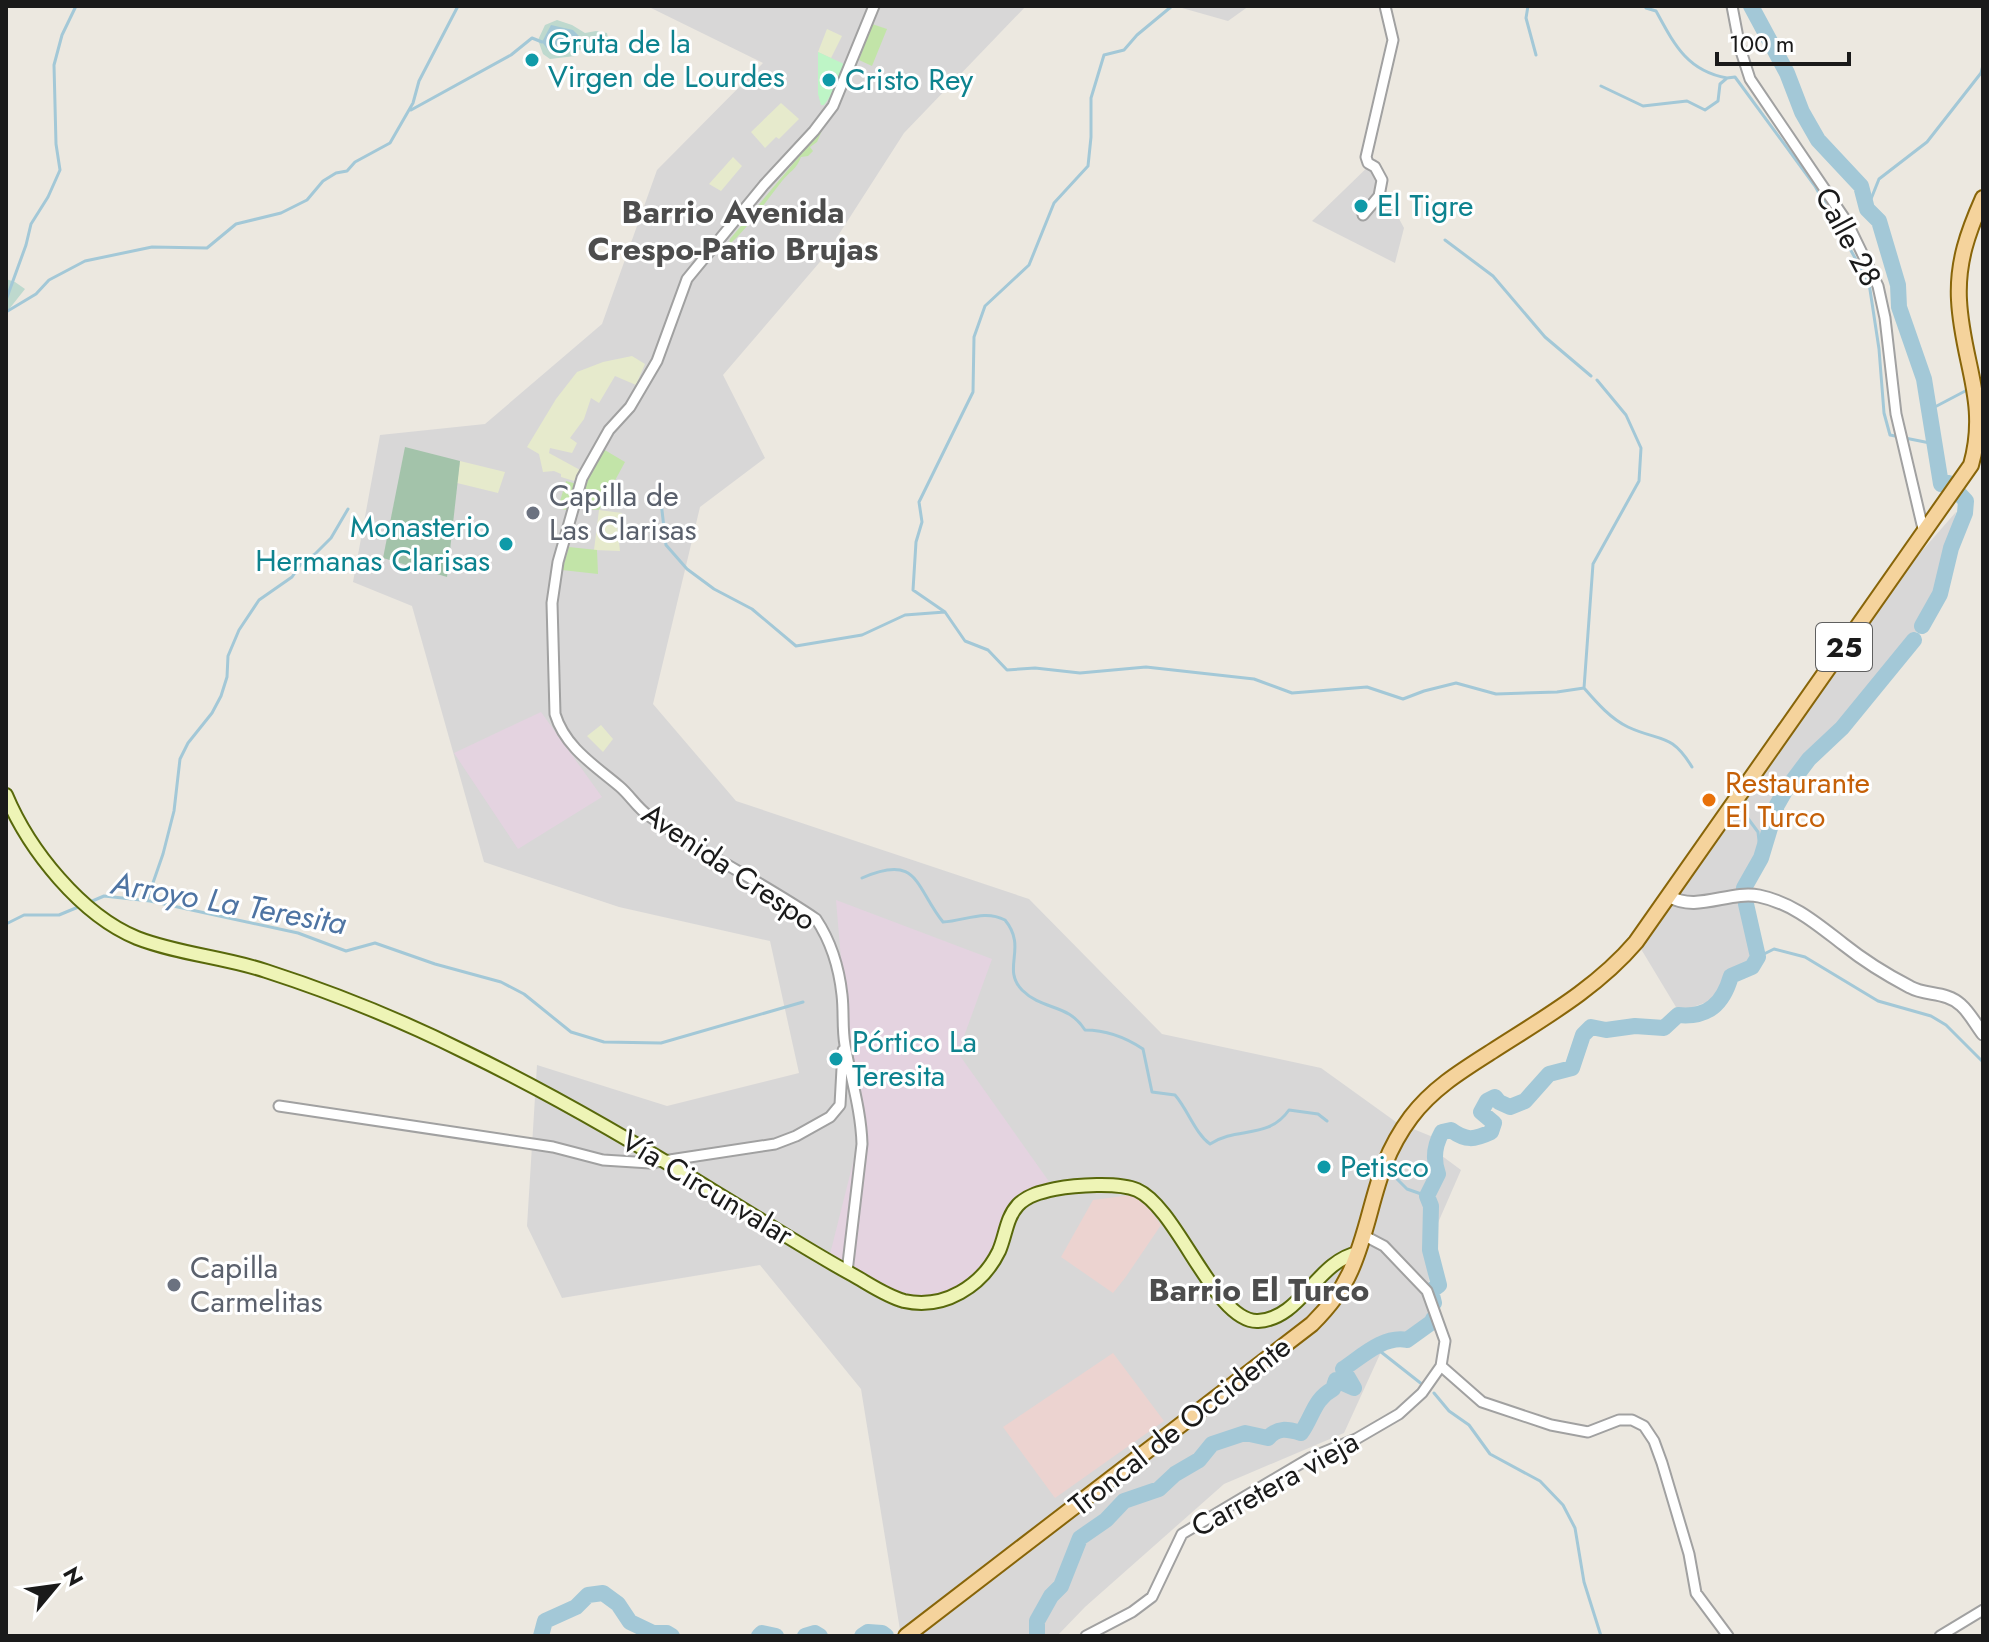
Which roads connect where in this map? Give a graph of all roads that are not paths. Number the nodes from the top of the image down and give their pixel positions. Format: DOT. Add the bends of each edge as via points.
graph roads {
  1 [pos="874,6"];
  2 [pos="1385,6"];
  3 [pos="1732,6"];
  4 [pos="1983,198"];
  5 [pos="1363,215"];
  6 [pos="1924,533"];
  7 [pos="6,795"];
  8 [pos="1669,896"];
  9 [pos="1983,1034"];
  10 [pos="844,1043"];
  11 [pos="279,1106"];
  12 [pos="663,1160"];
  13 [pos="1363,1235"];
  14 [pos="1358,1253"];
  15 [pos="847,1272"];
  16 [pos="1441,1366"];
  17 [pos="1983,1610"];
  18 [pos="906,1636"];
  19 [pos="1086,1636"];
  20 [pos="1728,1636"];
  21 [pos="1940,1636"];
  1 -- 10 [label="street, Avenida Crespo" via="833,106 687,279 657,361 579,485 552,603 559,727 646,815 816,919 836,959"];
  2 -- 5 [label="street" via="1393,40 1366,157 1382,180 1379,196"];
  3 -- 6 [label="street, Calle 28" via="1750,79 1847,222 1878,286 1896,414"];
  4 -- 6 [label="main road, Troncal de Occidente / 25" via="1964,241 1959,271 1959,302 1978,389 1980,438 1971,465"];
  6 -- 8 [label="main road, Troncal de Occidente / 25"];
  7 -- 12 [label="main road, Vía Circunvalar" via="44,864 97,913 136,938 265,971 404,1023"];
  8 -- 9 [label="street" via="1696,902 1757,896 1796,909 1913,989 1941,994 1961,1005"];
  8 -- 13 [label="main road, Troncal de Occidente / 25" via="1636,942 1597,982 1455,1075 1412,1116 1380,1170"];
  10 -- 12 [label="street" via="840,1105 830,1117 775,1144"];
  10 -- 15 [label="street, Avenida Crespo" via="856,1086 862,1144"];
  11 -- 12 [label="street" via="553,1147 603,1160"];
  12 -- 15 [label="main road, Vía Circunvalar"];
  13 -- 14 [label="main road, Troncal de Occidente / 25"];
  13 -- 16 [label="street" via="1384,1246 1427,1291 1445,1341"];
  14 -- 15 [label="main road, Vía Circunvalar" via="1343,1256 1274,1317 1245,1319 1213,1287 1159,1208 1139,1191 1087,1186 1061,1187 1027,1198 1011,1214 987,1268 953,1297 907,1302"];
  14 -- 18 [label="main road, Troncal de Occidente / 25" via="1340,1290 1312,1324"];
  16 -- 19 [label="street, Carretera vieja" via="1399,1414 1310,1458 1182,1534 1152,1597"];
  16 -- 20 [label="street" via="1482,1402 1551,1425 1588,1432 1619,1420 1644,1426 1662,1463 1696,1593"];
  17 -- 21 [label="street"];
}
